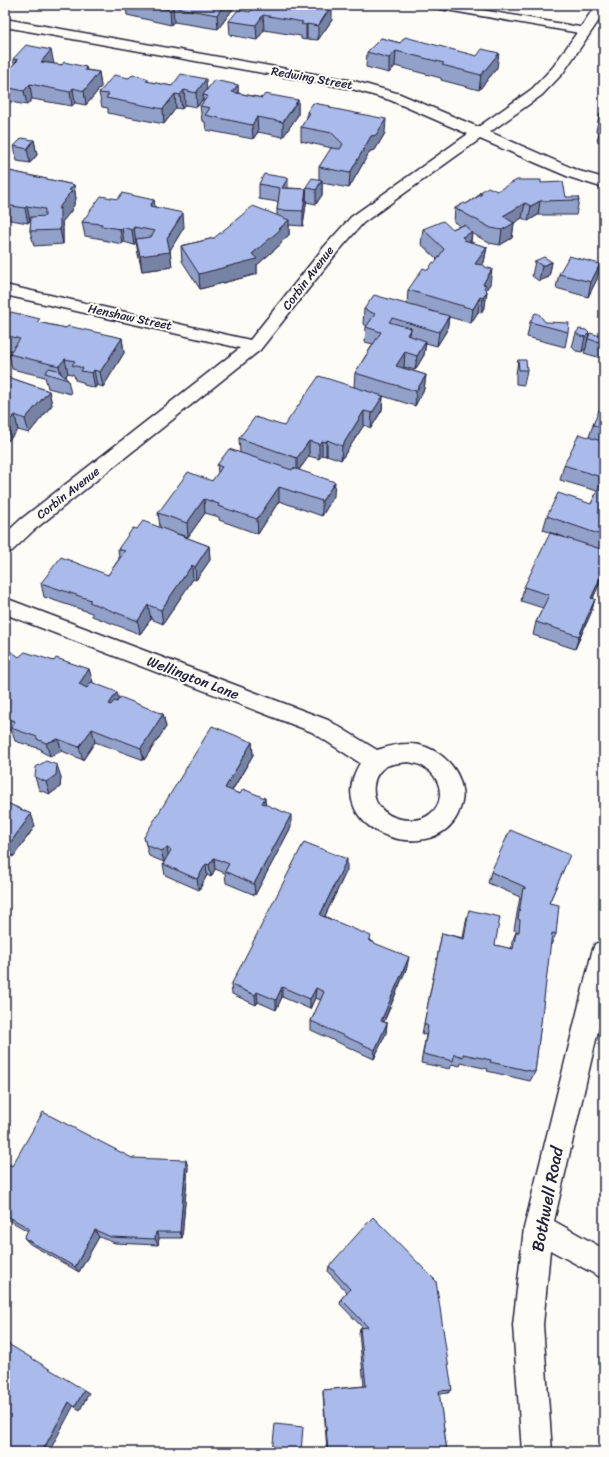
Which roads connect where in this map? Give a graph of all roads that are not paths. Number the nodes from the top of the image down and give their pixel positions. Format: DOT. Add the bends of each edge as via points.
graph roads {
  1 [pos="435,5"];
  2 [pos="603,5"];
  3 [pos="599,20"];
  4 [pos="5,23"];
  5 [pos="585,30"];
  6 [pos="480,133"];
  7 [pos="604,183"];
  8 [pos="5,290"];
  9 [pos="254,346"];
  10 [pos="5,546"];
  11 [pos="5,606"];
  12 [pos="376,761"];
  13 [pos="604,952"];
  14 [pos="538,1228"];
  15 [pos="604,1264"];
  16 [pos="537,1452"];
  1 -- 5 [label="lane"];
  2 -- 3 [label="street, Corbin Avenue"];
  3 -- 5 [label="street, Corbin Avenue"];
  4 -- 6 [label="street, Redwing Street" via="354,85 395,97"];
  5 -- 6 [label="street, Corbin Avenue" via="558,70 537,92"];
  6 -- 7 [label="street, Redwing Street" via="574,174"];
  6 -- 9 [label="street, Corbin Avenue" via="357,220 336,242"];
  8 -- 9 [label="street, Henshaw Street"];
  9 -- 10 [label="street, Corbin Avenue" via="27,525"];
  11 -- 12 [label="street, Wellington Lane" via="320,726"];
  13 -- 14 [label="street, Bothwell Road"];
  14 -- 15 [label="street"];
  14 -- 16 [label="street, Bothwell Road" via="528,1326"];
}
